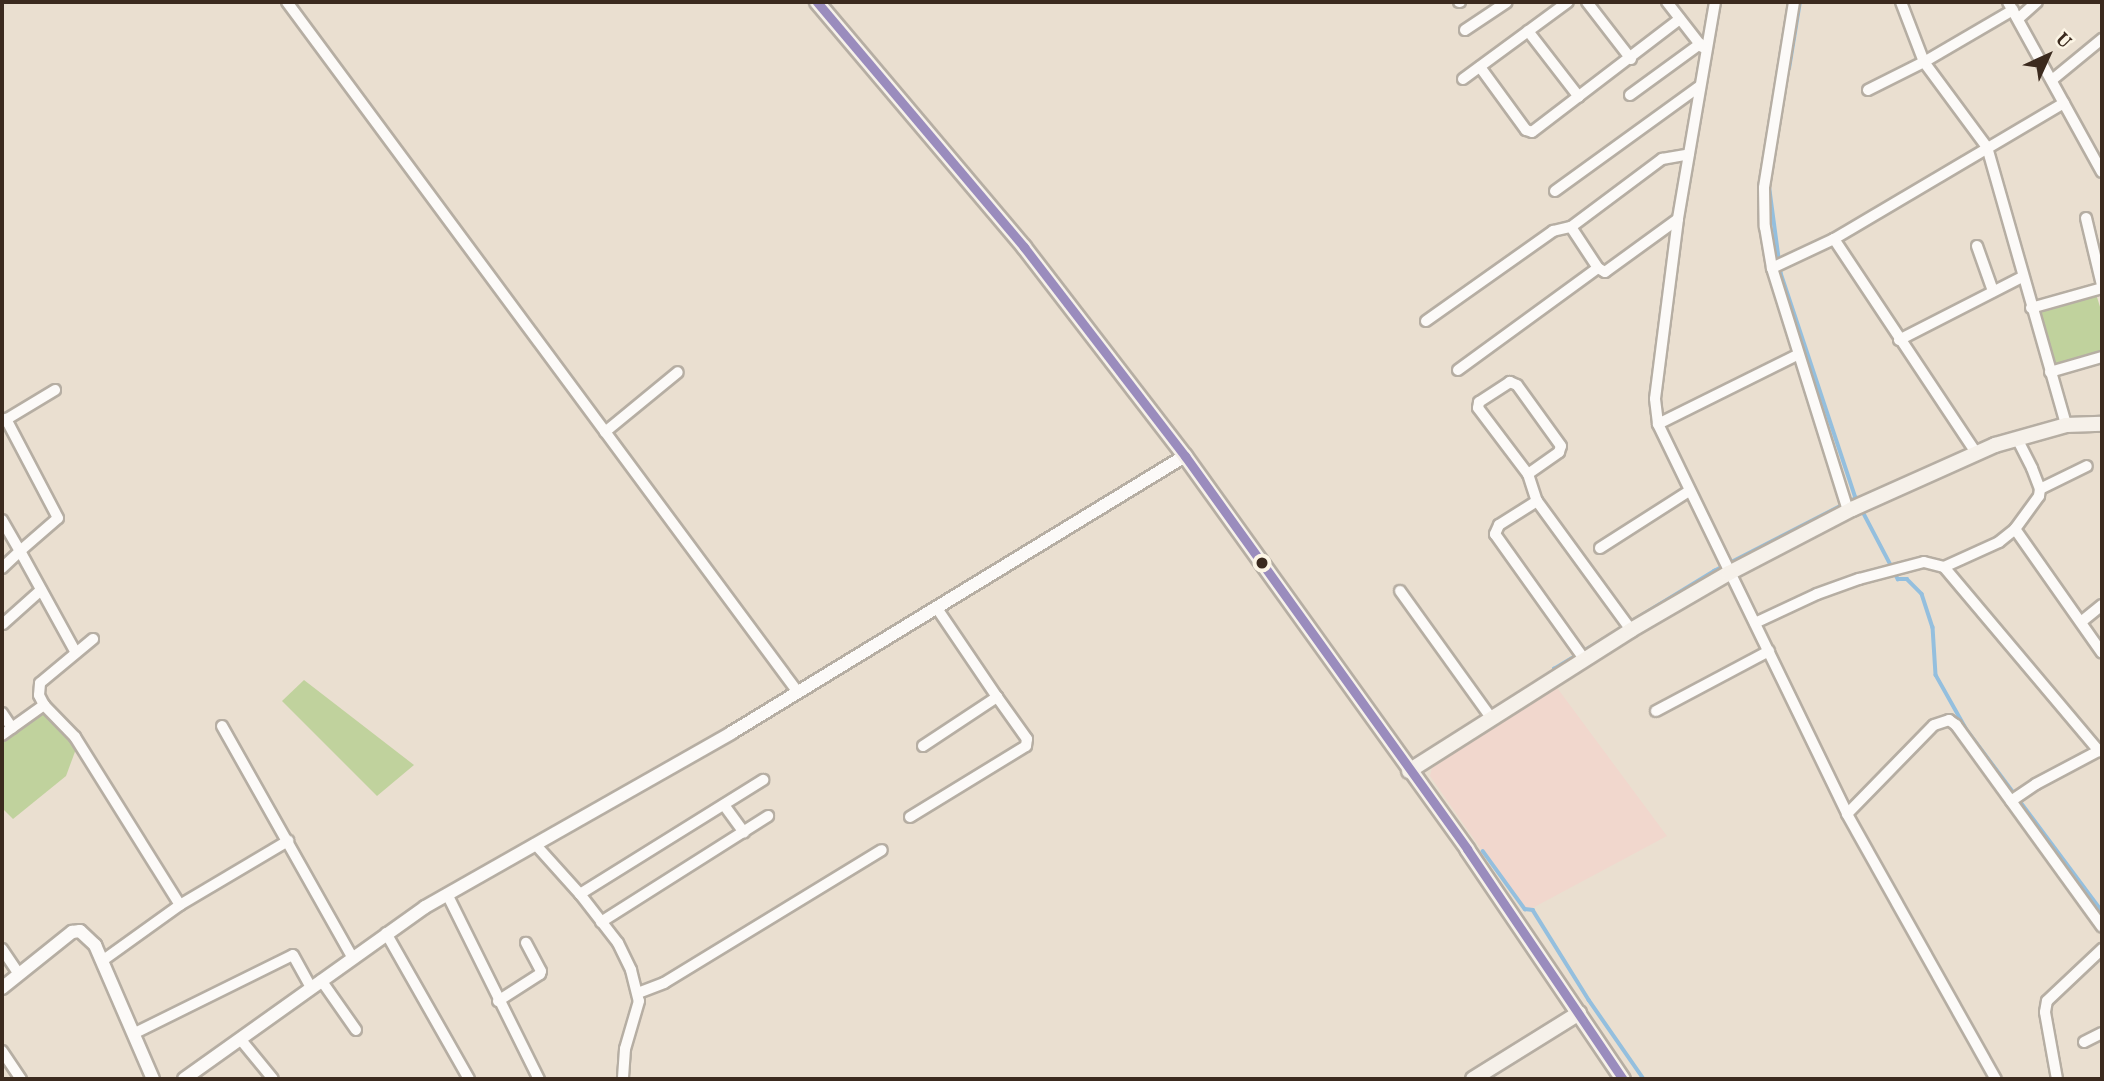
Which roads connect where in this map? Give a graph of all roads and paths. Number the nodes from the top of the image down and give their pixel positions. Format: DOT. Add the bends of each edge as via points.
graph roads {
  1 [pos="287,2"];
  2 [pos="817,2"];
  3 [pos="1507,2"];
  4 [pos="1568,2"];
  5 [pos="1587,2"];
  6 [pos="1667,2"];
  7 [pos="1716,2"];
  8 [pos="1794,2"];
  9 [pos="1901,2"];
  10 [pos="2037,2"];
  11 [pos="2013,10"];
  12 [pos="1680,19"];
  13 [pos="1465,30"];
  14 [pos="1528,31"];
  15 [pos="2102,39"];
  16 [pos="1703,48"];
  17 [pos="1631,60"];
  18 [pos="1924,62"];
  19 [pos="1480,67"];
  20 [pos="1463,79"];
  21 [pos="2052,80"];
  22 [pos="1700,86"];
  23 [pos="1868,90"];
  24 [pos="1630,95"];
  25 [pos="1579,97"];
  26 [pos="2064,103"];
  27 [pos="1987,147"];
  28 [pos="1689,154"];
  29 [pos="2102,172"];
  30 [pos="1555,191"];
  31 [pos="2086,218"];
  32 [pos="1678,219"];
  33 [pos="1563,228"];
  34 [pos="1834,239"];
  35 [pos="1977,246"];
  36 [pos="1774,267"];
  37 [pos="1593,271"];
  38 [pos="2022,277"];
  39 [pos="2102,286"];
  40 [pos="1993,291"];
  41 [pos="2031,308"];
  42 [pos="1426,321"];
  43 [pos="1899,340"];
  44 [pos="1797,355"];
  45 [pos="2102,357"];
  46 [pos="1458,370"];
  47 [pos="678,372"];
  48 [pos="2050,372"];
  49 [pos="55,390"];
  50 [pos="4,420"];
  51 [pos="1658,424"];
  52 [pos="2102,424"];
  53 [pos="2067,425"];
  54 [pos="605,432"];
  55 [pos="2017,439"];
  56 [pos="1976,453"];
  57 [pos="1185,456"];
  58 [pos="2087,466"];
  59 [pos="1528,474"];
  60 [pos="2040,489"];
  61 [pos="1689,491"];
  62 [pos="1537,501"];
  63 [pos="1848,506"];
  64 [pos="2,520"];
  65 [pos="2015,529"];
  66 [pos="1600,548"];
  67 [pos="20,551"];
  68 [pos="1726,567"];
  69 [pos="1944,567"];
  70 [pos="2,568"];
  71 [pos="41,590"];
  72 [pos="1400,591"];
  73 [pos="2102,605"];
  74 [pos="936,607"];
  75 [pos="2081,622"];
  76 [pos="1755,623"];
  77 [pos="3,624"];
  78 [pos="1629,626"];
  79 [pos="93,639"];
  80 [pos="1769,651"];
  81 [pos="76,653"];
  82 [pos="2102,653"];
  83 [pos="1581,655"];
  84 [pos="797,691"];
  85 [pos="998,697"];
  86 [pos="44,705"];
  87 [pos="1656,711"];
  88 [pos="2,713"];
  89 [pos="1492,719"];
  90 [pos="222,726"];
  91 [pos="7,731"];
  92 [pos="923,746"];
  93 [pos="2101,750"];
  94 [pos="1409,771"];
  95 [pos="763,779"];
  96 [pos="2016,798"];
  97 [pos="724,804"];
  98 [pos="1847,814"];
  99 [pos="768,816"];
  100 [pos="910,817"];
  101 [pos="744,833"];
  102 [pos="288,841"];
  103 [pos="535,844"];
  104 [pos="882,850"];
  105 [pos="447,894"];
  106 [pos="580,894"];
  107 [pos="180,905"];
  108 [pos="601,922"];
  109 [pos="2102,927"];
  110 [pos="386,933"];
  111 [pos="526,943"];
  112 [pos="2,949"];
  113 [pos="2102,949"];
  114 [pos="352,957"];
  115 [pos="102,961"];
  116 [pos="19,974"];
  117 [pos="316,984"];
  118 [pos="2,988"];
  119 [pos="638,993"];
  120 [pos="498,1001"];
  121 [pos="1579,1013"];
  122 [pos="356,1030"];
  123 [pos="2102,1033"];
  124 [pos="133,1034"];
  125 [pos="241,1040"];
  126 [pos="2084,1042"];
  127 [pos="2,1051"];
  128 [pos="21,1079"];
  129 [pos="153,1079"];
  130 [pos="184,1079"];
  131 [pos="273,1079"];
  132 [pos="469,1079"];
  133 [pos="539,1079"];
  134 [pos="624,1079"];
  135 [pos="1472,1079"];
  136 [pos="1623,1079"];
  137 [pos="1996,1079"];
  138 [pos="2057,1079"];
  1 -- 54 [label="street"];
  2 -- 57 [label="main road" via="1016,237"];
  3 -- 13 [label="street"];
  4 -- 14 [label="street"];
  5 -- 17 [label="street"];
  6 -- 12 [label="street"];
  7 -- 16 [label="street"];
  8 -- 36 [label="street" via="1764,188"];
  9 -- 18 [label="street"];
  10 -- 11 [label="street"];
  11 -- 18 [label="street"];
  11 -- 21 [label="street"];
  12 -- 16 [label="street"];
  12 -- 17 [label="street"];
  14 -- 19 [label="street"];
  14 -- 25 [label="street"];
  15 -- 21 [label="street"];
  16 -- 22 [label="street"];
  16 -- 24 [label="street"];
  17 -- 25 [label="street"];
  18 -- 23 [label="street"];
  18 -- 27 [label="street"];
  19 -- 20 [label="street"];
  19 -- 25 [label="street" via="1528,132"];
  21 -- 26 [label="street"];
  22 -- 28 [label="street"];
  22 -- 30 [label="street"];
  26 -- 27 [label="street"];
  26 -- 29 [label="street"];
  27 -- 34 [label="street"];
  27 -- 38 [label="street"];
  28 -- 32 [label="street"];
  28 -- 33 [label="street" via="1662,159"];
  31 -- 39 [label="street"];
  32 -- 37 [label="street" via="1608,271"];
  32 -- 51 [label="street" via="1656,390"];
  33 -- 37 [label="street"];
  33 -- 42 [label="street"];
  34 -- 36 [label="street"];
  34 -- 43 [label="street"];
  35 -- 40 [label="street"];
  36 -- 44 [label="street"];
  37 -- 46 [label="street"];
  38 -- 40 [label="street"];
  38 -- 41 [label="street"];
  39 -- 41 [label="street"];
  40 -- 43 [label="street"];
  41 -- 48 [label="street"];
  43 -- 56 [label="street"];
  44 -- 51 [label="street"];
  44 -- 63 [label="street"];
  45 -- 48 [label="street"];
  47 -- 54 [label="street"];
  48 -- 53 [label="street"];
  49 -- 50 [label="street"];
  50 -- 67 [label="street" via="57,513 53,523"];
  51 -- 61 [label="street"];
  52 -- 53 [label="main road"];
  53 -- 55 [label="main road"];
  54 -- 84 [label="street"];
  55 -- 56 [label="main road"];
  55 -- 60 [label="street"];
  56 -- 63 [label="main road"];
  57 -- 74 [label="street"];
  57 -- 94 [label="main road"];
  58 -- 60 [label="street"];
  59 -- 59 [label="street" via="1477,405 1510,382 1517,385 1561,446"];
  59 -- 62 [label="street"];
  60 -- 65 [label="street"];
  61 -- 66 [label="street"];
  61 -- 68 [label="street"];
  62 -- 78 [label="street"];
  62 -- 83 [label="street" via="1499,525 1495,534"];
  63 -- 68 [label="main road"];
  64 -- 67 [label="street"];
  65 -- 69 [label="street" via="1985,550"];
  65 -- 75 [label="street"];
  67 -- 70 [label="street"];
  67 -- 71 [label="street"];
  68 -- 76 [label="street"];
  68 -- 78 [label="main road"];
  69 -- 76 [label="street" via="1930,562 1894,569 1816,594"];
  69 -- 93 [label="street"];
  71 -- 77 [label="street"];
  71 -- 81 [label="street"];
  72 -- 89 [label="street"];
  73 -- 75 [label="street"];
  74 -- 84 [label="street"];
  74 -- 85 [label="street"];
  75 -- 82 [label="street"];
  76 -- 80 [label="street"];
  78 -- 83 [label="main road"];
  79 -- 81 [label="street"];
  80 -- 87 [label="street"];
  80 -- 98 [label="street"];
  81 -- 86 [label="street" via="40,683"];
  83 -- 89 [label="main road" via="1559,676"];
  84 -- 103 [label="street"];
  85 -- 92 [label="street"];
  85 -- 100 [label="street" via="1027,739 1027,746"];
  86 -- 91 [label="street"];
  86 -- 107 [label="street" via="75,737"];
  88 -- 91 [label="street"];
  89 -- 94 [label="main road"];
  90 -- 102 [label="street"];
  93 -- 96 [label="street"];
  94 -- 121 [label="main road"];
  95 -- 97 [label="street"];
  96 -- 98 [label="street" via="1956,725 1942,720"];
  96 -- 109 [label="street"];
  97 -- 101 [label="street"];
  97 -- 106 [label="street"];
  98 -- 137 [label="street"];
  99 -- 101 [label="street"];
  101 -- 108 [label="street"];
  102 -- 107 [label="street"];
  102 -- 114 [label="street"];
  103 -- 105 [label="street"];
  103 -- 106 [label="street"];
  104 -- 119 [label="street" via="664,983"];
  105 -- 110 [label="street"];
  105 -- 120 [label="street"];
  106 -- 108 [label="street"];
  107 -- 115 [label="street"];
  108 -- 119 [label="street" via="625,956"];
  110 -- 114 [label="street"];
  110 -- 132 [label="street"];
  111 -- 120 [label="street" via="540,974"];
  112 -- 116 [label="street"];
  113 -- 138 [label="street" via="2047,1001"];
  114 -- 117 [label="street"];
  115 -- 116 [label="street" via="80,930"];
  115 -- 124 [label="street"];
  116 -- 118 [label="street"];
  117 -- 122 [label="street"];
  117 -- 124 [label="street" via="293,955"];
  117 -- 125 [label="street"];
  119 -- 134 [label="street" via="625,1049"];
  120 -- 133 [label="street"];
  121 -- 135 [label="main road"];
  121 -- 136 [label="main road"];
  123 -- 126 [label="street"];
  124 -- 129 [label="street"];
  125 -- 130 [label="street"];
  125 -- 131 [label="street"];
  127 -- 128 [label="street"];
}
